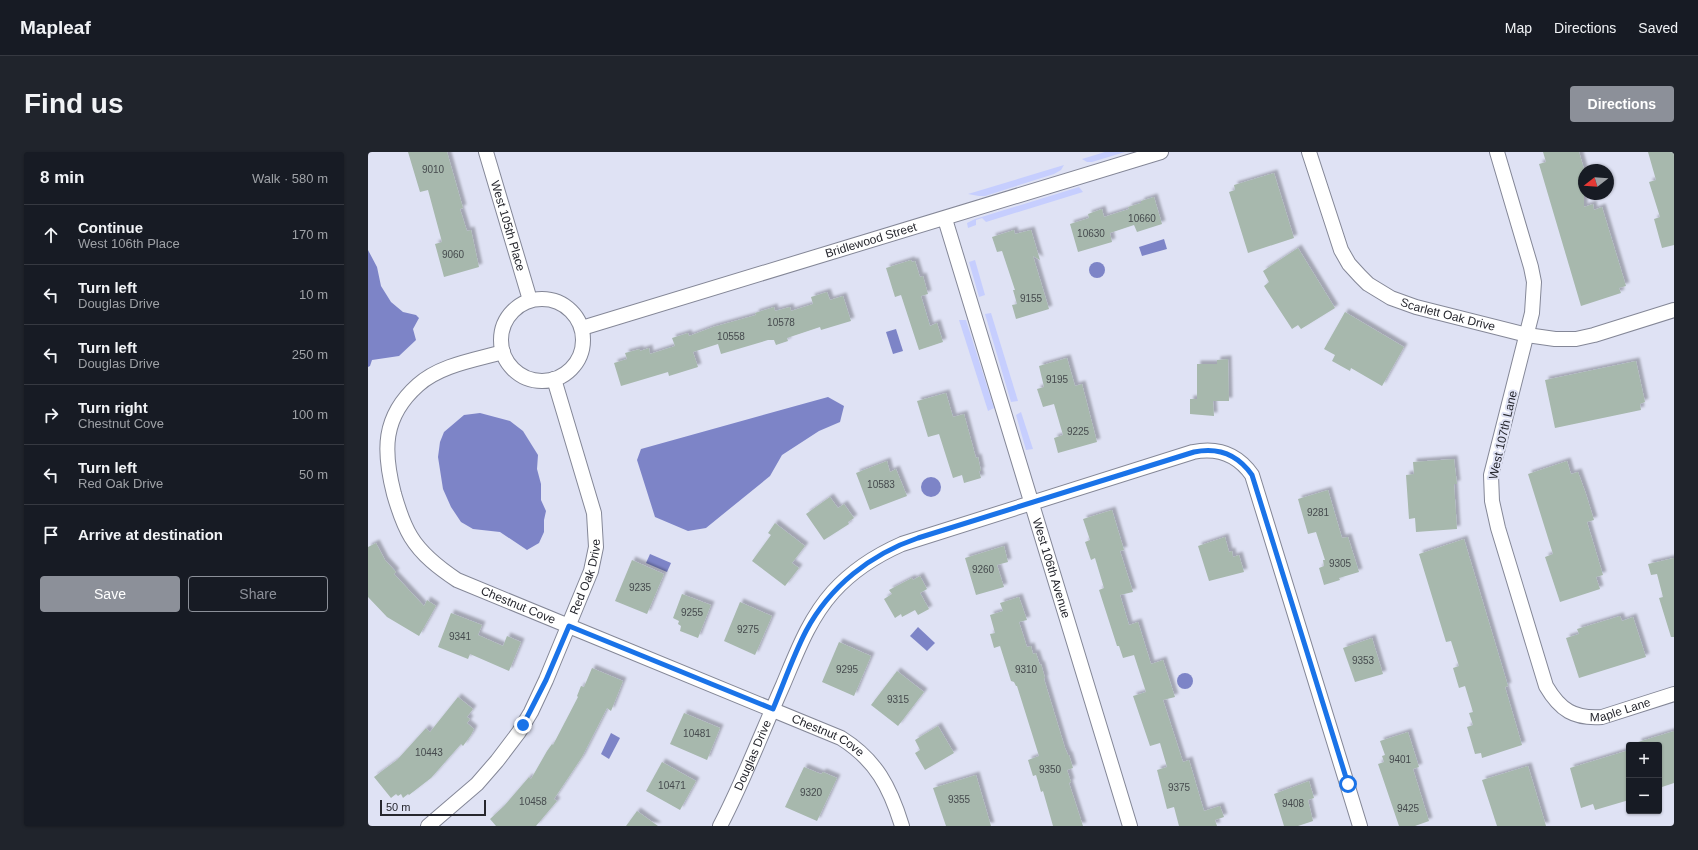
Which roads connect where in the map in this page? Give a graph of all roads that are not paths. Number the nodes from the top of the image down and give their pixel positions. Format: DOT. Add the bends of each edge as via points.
graph roads {
  1 [pos="486,152"];
  2 [pos="1161,152"];
  3 [pos="1309,152"];
  4 [pos="1497,152"];
  5 [pos="945,219"];
  6 [pos="530,300"];
  7 [pos="1674,310"];
  8 [pos="582,328"];
  9 [pos="1527,336"];
  10 [pos="502,352"];
  11 [pos="554,379"];
  12 [pos="1031,503"];
  13 [pos="569,626"];
  14 [pos="1674,694"];
  15 [pos="773,709"];
  16 [pos="1566,711"];
  17 [pos="428,826"];
  18 [pos="720,826"];
  19 [pos="902,826"];
  20 [pos="1130,826"];
  21 [pos="1360,826"];
  1 -- 6 [label="street, West 105th Place"];
  2 -- 5 [label="street, Bridlewood Street"];
  3 -- 9 [label="street, Scarlett Oak Drive" via="1341,250 1349,264 1368,284 1391,298 1416,307"];
  4 -- 9 [label="street, West 107th Lane" via="1534,282 1532,313"];
  5 -- 8 [label="street, Bridlewood Street"];
  5 -- 12 [label="street, West 106th Avenue"];
  6 -- 8 [label="street" via="550,299 562,303 572,311"];
  6 -- 10 [label="street" via="514,309 506,319 501,338"];
  7 -- 9 [label="street, Scarlett Oak Drive" via="1576,339 1555,340"];
  8 -- 11 [label="street" via="583,341 578,360 566,374"];
  9 -- 16 [label="street, West 107th Lane" via="1491,475 1492,501 1546,686 1552,697"];
  10 -- 11 [label="street" via="510,366 525,377 536,381"];
  10 -- 13 [label="street, Chestnut Cove" via="431,375 405,398 395,414 386,448 388,471 402,520 410,536 439,568 457,580"];
  11 -- 13 [label="street, Red Oak Drive" via="594,513 596,530 596,547 591,571"];
  12 -- 15 [label="street, Douglas Drive" via="902,544 877,557 845,580 822,607 806,632"];
  12 -- 20 [label="street, West 106th Avenue"];
  12 -- 21 [label="street, Douglas Drive" via="1194,452 1206,450 1226,454 1244,464 1258,489"];
  13 -- 15 [label="street, Chestnut Cove"];
  13 -- 17 [label="street, Red Oak Drive" via="538,697 515,738 477,784"];
  14 -- 16 [label="street, Maple Lane" via="1602,717 1586,717"];
  15 -- 18 [label="street, Douglas Drive" via="742,784"];
  15 -- 19 [label="street, Chestnut Cove" via="840,738 864,756 878,770 888,787"];
}
